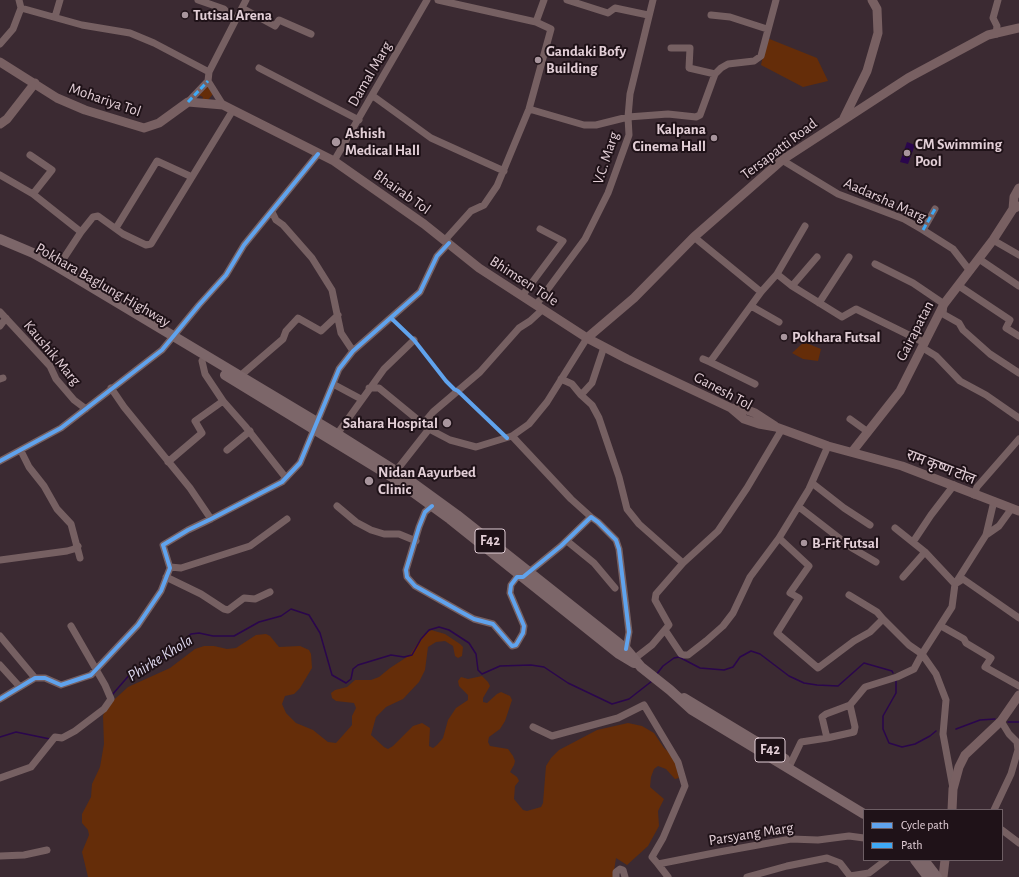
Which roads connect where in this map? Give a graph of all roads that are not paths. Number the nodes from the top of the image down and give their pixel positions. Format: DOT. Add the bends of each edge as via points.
graph roads {
  1 [pos="19,0"];
  2 [pos="60,0"];
  3 [pos="198,0"];
  4 [pos="246,0"];
  5 [pos="427,0"];
  6 [pos="438,0"];
  7 [pos="544,0"];
  8 [pos="567,0"];
  9 [pos="653,0"];
  10 [pos="776,0"];
  11 [pos="872,0"];
  12 [pos="998,0"];
  13 [pos="21,8"];
  14 [pos="242,8"];
  15 [pos="648,15"];
  16 [pos="711,15"];
  17 [pos="55,17"];
  18 [pos="235,21"];
  19 [pos="536,22"];
  20 [pos="1019,28"];
  21 [pos="767,29"];
  22 [pos="311,34"];
  23 [pos="996,34"];
  24 [pos="0,44"];
  25 [pos="671,48"];
  26 [pos="0,62"];
  27 [pos="259,68"];
  28 [pos="209,72"];
  29 [pos="715,74"];
  30 [pos="208,81"];
  31 [pos="35,83"];
  32 [pos="373,96"];
  33 [pos="188,102"];
  34 [pos="222,105"];
  35 [pos="529,109"];
  36 [pos="233,110"];
  37 [pos="628,117"];
  38 [pos="843,119"];
  39 [pos="359,120"];
  40 [pos="0,124"];
  41 [pos="318,154"];
  42 [pos="30,156"];
  43 [pos="782,160"];
  44 [pos="334,161"];
  45 [pos="504,171"];
  46 [pos="0,175"];
  47 [pos="192,177"];
  48 [pos="1019,188"];
  49 [pos="33,194"];
  50 [pos="1016,208"];
  51 [pos="935,209"];
  52 [pos="272,212"];
  53 [pos="805,226"];
  54 [pos="116,228"];
  55 [pos="540,229"];
  56 [pos="923,230"];
  57 [pos="81,232"];
  58 [pos="694,237"];
  59 [pos="0,239"];
  60 [pos="993,240"];
  61 [pos="447,242"];
  62 [pos="0,246"];
  63 [pos="1019,255"];
  64 [pos="817,257"];
  65 [pos="849,257"];
  66 [pos="979,259"];
  67 [pos="875,264"];
  68 [pos="58,267"];
  69 [pos="970,271"];
  70 [pos="777,274"];
  71 [pos="792,286"];
  72 [pos="959,286"];
  73 [pos="1019,286"];
  74 [pos="761,292"];
  75 [pos="522,296"];
  76 [pos="819,303"];
  77 [pos="944,304"];
  78 [pos="751,306"];
  79 [pos="539,307"];
  80 [pos="0,312"];
  81 [pos="338,315"];
  82 [pos="6,318"];
  83 [pos="779,322"];
  84 [pos="0,326"];
  85 [pos="1019,336"];
  86 [pos="172,338"];
  87 [pos="588,338"];
  88 [pos="414,340"];
  89 [pos="924,345"];
  90 [pos="604,347"];
  91 [pos="353,351"];
  92 [pos="202,361"];
  93 [pos="1019,373"];
  94 [pos="240,376"];
  95 [pos="561,379"];
  96 [pos="332,384"];
  97 [pos="755,384"];
  98 [pos="111,388"];
  99 [pos="369,388"];
  100 [pos="581,395"];
  101 [pos="361,399"];
  102 [pos="223,401"];
  103 [pos="86,409"];
  104 [pos="1019,418"];
  105 [pos="850,419"];
  106 [pos="423,424"];
  107 [pos="315,425"];
  108 [pos="779,428"];
  109 [pos="429,429"];
  110 [pos="250,432"];
  111 [pos="868,432"];
  112 [pos="512,436"];
  113 [pos="335,437"];
  114 [pos="1019,439"];
  115 [pos="828,446"];
  116 [pos="227,450"];
  117 [pos="21,451"];
  118 [pos="852,452"];
  119 [pos="0,461"];
  120 [pos="168,462"];
  121 [pos="396,471"];
  122 [pos="286,478"];
  123 [pos="812,483"];
  124 [pos="954,485"];
  125 [pos="974,495"];
  126 [pos="994,501"];
  127 [pos="337,506"];
  128 [pos="432,506"];
  129 [pos="798,507"];
  130 [pos="1016,510"];
  131 [pos="591,517"];
  132 [pos="211,519"];
  133 [pos="287,519"];
  134 [pos="870,525"];
  135 [pos="895,528"];
  136 [pos="986,535"];
  137 [pos="779,538"];
  138 [pos="567,540"];
  139 [pos="416,541"];
  140 [pos="913,542"];
  141 [pos="78,546"];
  142 [pos="926,552"];
  143 [pos="80,558"];
  144 [pos="0,560"];
  145 [pos="876,562"];
  146 [pos="683,563"];
  147 [pos="170,567"];
  148 [pos="526,575"];
  149 [pos="166,577"];
  150 [pos="903,577"];
  151 [pos="955,584"];
  152 [pos="614,588"];
  153 [pos="270,592"];
  154 [pos="849,595"];
  155 [pos="1019,618"];
  156 [pos="883,619"];
  157 [pos="71,626"];
  158 [pos="941,626"];
  159 [pos="666,630"];
  160 [pos="0,636"];
  161 [pos="626,649"];
  162 [pos="922,654"];
  163 [pos="634,659"];
  164 [pos="0,665"];
  165 [pos="641,667"];
  166 [pos="95,669"];
  167 [pos="35,678"];
  168 [pos="19,686"];
  169 [pos="1019,686"];
  170 [pos="1019,695"];
  171 [pos="0,699"];
  172 [pos="850,704"];
  173 [pos="1001,721"];
  174 [pos="533,728"];
  175 [pos="827,738"];
  176 [pos="789,766"];
  177 [pos="0,778"];
  178 [pos="953,789"];
  179 [pos="869,809"];
  180 [pos="952,809"];
  181 [pos="994,809"];
  182 [pos="863,813"];
  183 [pos="1003,831"];
  184 [pos="863,838"];
  185 [pos="1019,843"];
  186 [pos="47,850"];
  187 [pos="0,856"];
  188 [pos="885,861"];
  189 [pos="916,861"];
  190 [pos="925,861"];
  191 [pos="946,861"];
  192 [pos="658,864"];
  193 [pos="756,875"];
  194 [pos="850,876"];
  195 [pos="616,877"];
  196 [pos="625,877"];
  197 [pos="668,877"];
  198 [pos="747,877"];
  199 [pos="928,877"];
  200 [pos="937,877"];
  201 [pos="943,877"];
  1 -- 13 [label="street"];
  2 -- 17 [label="street"];
  3 -- 18 [label="street" via="224,9"];
  4 -- 14 [label="street"];
  5 -- 32 [label="street, Damal Marg"];
  6 -- 19 [label="street"];
  7 -- 19 [label="street"];
  8 -- 15 [label="street" via="608,13 615,8"];
  9 -- 15 [label="street, V.C. Marg"];
  10 -- 21 [label="street"];
  11 -- 38 [label="main road" via="877,10 878,33 867,71"];
  12 -- 23 [label="street" via="993,18 997,26"];
  13 -- 17 [label="street"];
  13 -- 24 [label="street" via="13,30"];
  14 -- 18 [label="street"];
  14 -- 22 [label="street" via="276,26 279,20"];
  15 -- 37 [label="street, V.C. Marg" via="630,94"];
  16 -- 21 [label="street" via="730,17"];
  17 -- 28 [label="street" via="82,25 130,33"];
  18 -- 28 [label="street"];
  19 -- 35 [label="street" via="551,29"];
  20 -- 23 [label="main road, Tersapatti Road"];
  21 -- 29 [label="street" via="759,59 728,64"];
  23 -- 38 [label="main road, Tersapatti Road" via="988,35 908,78"];
  25 -- 29 [label="street" via="690,48 688,68"];
  26 -- 31 [label="main road, Mohariya Tol"];
  27 -- 39 [label="street"];
  28 -- 30 [label="street"];
  29 -- 37 [label="street" via="700,115 696,117 668,114"];
  30 -- 33 [label="street"];
  30 -- 34 [label="street"];
  31 -- 33 [label="main road, Mohariya Tol" via="57,98 85,110 144,128 159,123"];
  31 -- 40 [label="main road" via="7,119"];
  32 -- 39 [label="street, Damal Marg"];
  32 -- 45 [label="street" via="431,138"];
  33 -- 34 [label="main road"];
  34 -- 36 [label="main road"];
  35 -- 37 [label="street" via="584,125 596,125"];
  35 -- 45 [label="street"];
  36 -- 41 [label="main road"];
  36 -- 47 [label="street"];
  37 -- 79 [label="street, V.C. Marg" via="629,135 608,193 585,239"];
  38 -- 43 [label="main road, Tersapatti Road"];
  39 -- 44 [label="street, Damal Marg"];
  41 -- 44 [label="main road, Bhairab Tol"];
  41 -- 52 [label="street"];
  42 -- 49 [label="street" via="52,170"];
  43 -- 56 [label="street, Aadarsha Marg" via="838,194 904,219"];
  43 -- 58 [label="main road, Tersapatti Road"];
  44 -- 61 [label="main road, Bhairab Tol"];
  45 -- 61 [label="street" via="484,205 471,210"];
  46 -- 49 [label="street"];
  47 -- 54 [label="street" via="151,244 146,245"];
  47 -- 54 [label="street" via="157,160"];
  48 -- 50 [label="main road, Gairapatan" via="1014,196"];
  49 -- 57 [label="street"];
  50 -- 60 [label="main road, Gairapatan"];
  51 -- 56 [label="street"];
  52 -- 81 [label="street" via="276,220 312,258 332,290"];
  52 -- 86 [label="street" via="244,245 226,275"];
  53 -- 70 [label="street"];
  54 -- 57 [label="street" via="96,216"];
  55 -- 75 [label="street" via="563,241"];
  56 -- 69 [label="street, Aadarsha Marg" via="953,249"];
  57 -- 68 [label="street"];
  58 -- 74 [label="street"];
  58 -- 87 [label="main road, Tersapatti Road" via="634,298"];
  59 -- 68 [label="highway, Pokhara Baglung Highway / F42"];
  60 -- 63 [label="street"];
  60 -- 66 [label="main road, Gairapatan"];
  61 -- 75 [label="main road, Bhimsen Tole" via="479,268"];
  61 -- 91 [label="street" via="437,256 420,292"];
  62 -- 86 [label="highway, Pokhara Baglung Highway / F42" via="31,259"];
  64 -- 71 [label="street"];
  65 -- 76 [label="street"];
  66 -- 69 [label="main road, Gairapatan"];
  66 -- 73 [label="street"];
  67 -- 77 [label="street" via="914,283"];
  68 -- 86 [label="highway, Pokhara Baglung Highway / F42"];
  69 -- 72 [label="main road, Gairapatan"];
  70 -- 71 [label="street"];
  70 -- 74 [label="street"];
  71 -- 76 [label="street"];
  72 -- 77 [label="main road, Gairapatan"];
  72 -- 85 [label="street" via="1010,320 1006,328"];
  74 -- 78 [label="street"];
  75 -- 79 [label="main road, Bhimsen Tole"];
  76 -- 89 [label="street" via="842,317 856,310"];
  77 -- 89 [label="main road, Gairapatan"];
  77 -- 93 [label="street" via="943,314 959,324 990,354"];
  78 -- 83 [label="street"];
  78 -- 97 [label="street" via="707,360"];
  79 -- 87 [label="main road, Bhimsen Tole"];
  79 -- 106 [label="street, V.C. Marg" via="530,321 519,328 480,372 433,412"];
  80 -- 82 [label="street, Kaushik Marg"];
  81 -- 91 [label="street" via="341,333"];
  81 -- 94 [label="street" via="321,331 298,318 283,339"];
  82 -- 84 [label="street"];
  82 -- 103 [label="street, Kaushik Marg" via="50,366 56,379 74,400"];
  86 -- 92 [label="highway, Pokhara Baglung Highway / F42"];
  86 -- 94 [label="highway, Pokhara Baglung Highway / F42"];
  86 -- 98 [label="street" via="162,350"];
  87 -- 90 [label="main road, Ganesh Tol"];
  87 -- 95 [label="street"];
  88 -- 99 [label="street" via="384,368"];
  89 -- 104 [label="street" via="960,381"];
  89 -- 111 [label="main road, Gairapatan" via="900,391"];
  90 -- 100 [label="street" via="592,382"];
  90 -- 108 [label="main road, Ganesh Tol" via="731,408 755,413"];
  91 -- 96 [label="street" via="339,369"];
  92 -- 102 [label="street" via="205,374"];
  92 -- 107 [label="highway, Pokhara Baglung Highway / F42"];
  94 -- 107 [label="highway, Pokhara Baglung Highway / F42"];
  95 -- 100 [label="street" via="572,384"];
  95 -- 112 [label="street" via="542,410 529,424"];
  96 -- 101 [label="street"];
  96 -- 107 [label="street"];
  98 -- 103 [label="street"];
  98 -- 120 [label="street"];
  99 -- 101 [label="street"];
  99 -- 106 [label="street" via="379,388"];
  100 -- 146 [label="street" via="592,404 599,418 627,509 644,529"];
  101 -- 113 [label="street"];
  102 -- 110 [label="street"];
  102 -- 120 [label="street" via="195,421 202,433"];
  103 -- 117 [label="street" via="61,428"];
  105 -- 111 [label="street"];
  106 -- 109 [label="street"];
  107 -- 113 [label="highway, Pokhara Baglung Highway / F42"];
  107 -- 122 [label="street" via="300,463"];
  108 -- 115 [label="main road"];
  108 -- 146 [label="street" via="747,488 722,525"];
  109 -- 112 [label="street" via="450,440 476,447"];
  109 -- 121 [label="street"];
  110 -- 116 [label="street"];
  110 -- 122 [label="street"];
  111 -- 118 [label="main road, Gairapatan"];
  112 -- 131 [label="street"];
  113 -- 121 [label="highway, Pokhara Baglung Highway / F42"];
  113 -- 128 [label="highway, Pokhara Baglung Highway / F42"];
  114 -- 125 [label="street" via="977,487"];
  115 -- 118 [label="main road"];
  115 -- 123 [label="street"];
  117 -- 119 [label="street"];
  117 -- 141 [label="street" via="57,510 71,524"];
  118 -- 124 [label="main road, राम कृष्ण टोल" via="902,466"];
  120 -- 132 [label="street"];
  121 -- 148 [label="highway, Pokhara Baglung Highway / F42" via="457,515"];
  122 -- 132 [label="street"];
  123 -- 129 [label="street"];
  123 -- 134 [label="street"];
  124 -- 125 [label="main road, राम कृष्ण टोल"];
  124 -- 140 [label="street"];
  125 -- 126 [label="main road, राम कृष्ण टोल"];
  126 -- 130 [label="main road, राम कृष्ण टोल"];
  126 -- 136 [label="street"];
  127 -- 139 [label="street" via="356,522 371,530 384,534 399,534"];
  128 -- 139 [label="street" via="425,512"];
  128 -- 148 [label="highway, Pokhara Baglung Highway / F42"];
  129 -- 137 [label="street"];
  129 -- 145 [label="street" via="852,548"];
  130 -- 136 [label="street"];
  131 -- 138 [label="street"];
  131 -- 161 [label="street" via="616,540 629,632"];
  132 -- 147 [label="street" via="163,545"];
  133 -- 147 [label="street" via="250,546 181,568"];
  135 -- 140 [label="street"];
  136 -- 151 [label="street"];
  137 -- 156 [label="street" via="810,566 790,593 799,598 776,633 812,664 818,668 870,632"];
  137 -- 159 [label="street" via="750,577 728,619 706,641 688,655 684,655"];
  138 -- 148 [label="street"];
  138 -- 152 [label="street" via="594,563"];
  139 -- 148 [label="street" via="406,570 407,576 416,586 474,619 493,624 512,646 516,645 524,626 510,589 517,578"];
  140 -- 142 [label="street"];
  141 -- 143 [label="street"];
  141 -- 144 [label="street" via="74,549"];
  142 -- 150 [label="street"];
  142 -- 151 [label="street"];
  146 -- 159 [label="street" via="655,597 669,625"];
  147 -- 149 [label="street"];
  148 -- 161 [label="highway, Pokhara Baglung Highway / F42"];
  148 -- 165 [label="highway, Pokhara Baglung Highway / F42" via="619,654"];
  149 -- 153 [label="street" via="228,610 244,598 255,599"];
  149 -- 166 [label="street" via="161,591 138,626"];
  151 -- 155 [label="street" via="963,579"];
  151 -- 158 [label="street" via="952,607"];
  154 -- 156 [label="street" via="878,612"];
  156 -- 162 [label="street" via="909,646"];
  157 -- 166 [label="street"];
  158 -- 162 [label="street"];
  158 -- 169 [label="street" via="991,658 985,667"];
  159 -- 163 [label="street"];
  160 -- 167 [label="street"];
  161 -- 163 [label="highway, Pokhara Baglung Highway / F42"];
  162 -- 172 [label="street" via="914,669 866,687"];
  162 -- 178 [label="street" via="936,674 946,700 943,734"];
  163 -- 165 [label="highway, F42"];
  164 -- 168 [label="street"];
  165 -- 176 [label="highway, F42" via="670,690"];
  166 -- 167 [label="street" via="86,678 61,685 44,678"];
  166 -- 177 [label="street" via="111,699 104,709 75,731 54,740 31,767"];
  167 -- 168 [label="street"];
  168 -- 171 [label="street"];
  170 -- 173 [label="main road"];
  172 -- 175 [label="street" via="822,718"];
  172 -- 175 [label="street" via="854,732"];
  173 -- 178 [label="main road" via="965,755"];
  173 -- 181 [label="street" via="1017,742 1018,750"];
  174 -- 192 [label="street" via="552,736 618,718 644,705 678,762 686,786 664,838 652,857"];
  175 -- 176 [label="street" via="801,742"];
  176 -- 179 [label="highway, F42"];
  176 -- 182 [label="highway, F42"];
  178 -- 180 [label="main road"];
  183 -- 185 [label="street"];
  184 -- 192 [label="street, Parsyang Marg" via="849,836 818,840 791,839"];
  186 -- 187 [label="street" via="24,855"];
  188 -- 194 [label="street" via="869,873"];
  189 -- 199 [label="highway"];
  190 -- 200 [label="highway"];
  191 -- 201 [label="main road"];
  192 -- 197 [label="street"];
  193 -- 194 [label="street" via="827,858 840,863"];
  193 -- 198 [label="street"];
  195 -- 196 [label="street" via="616,872 620,869 623,870"];
}
